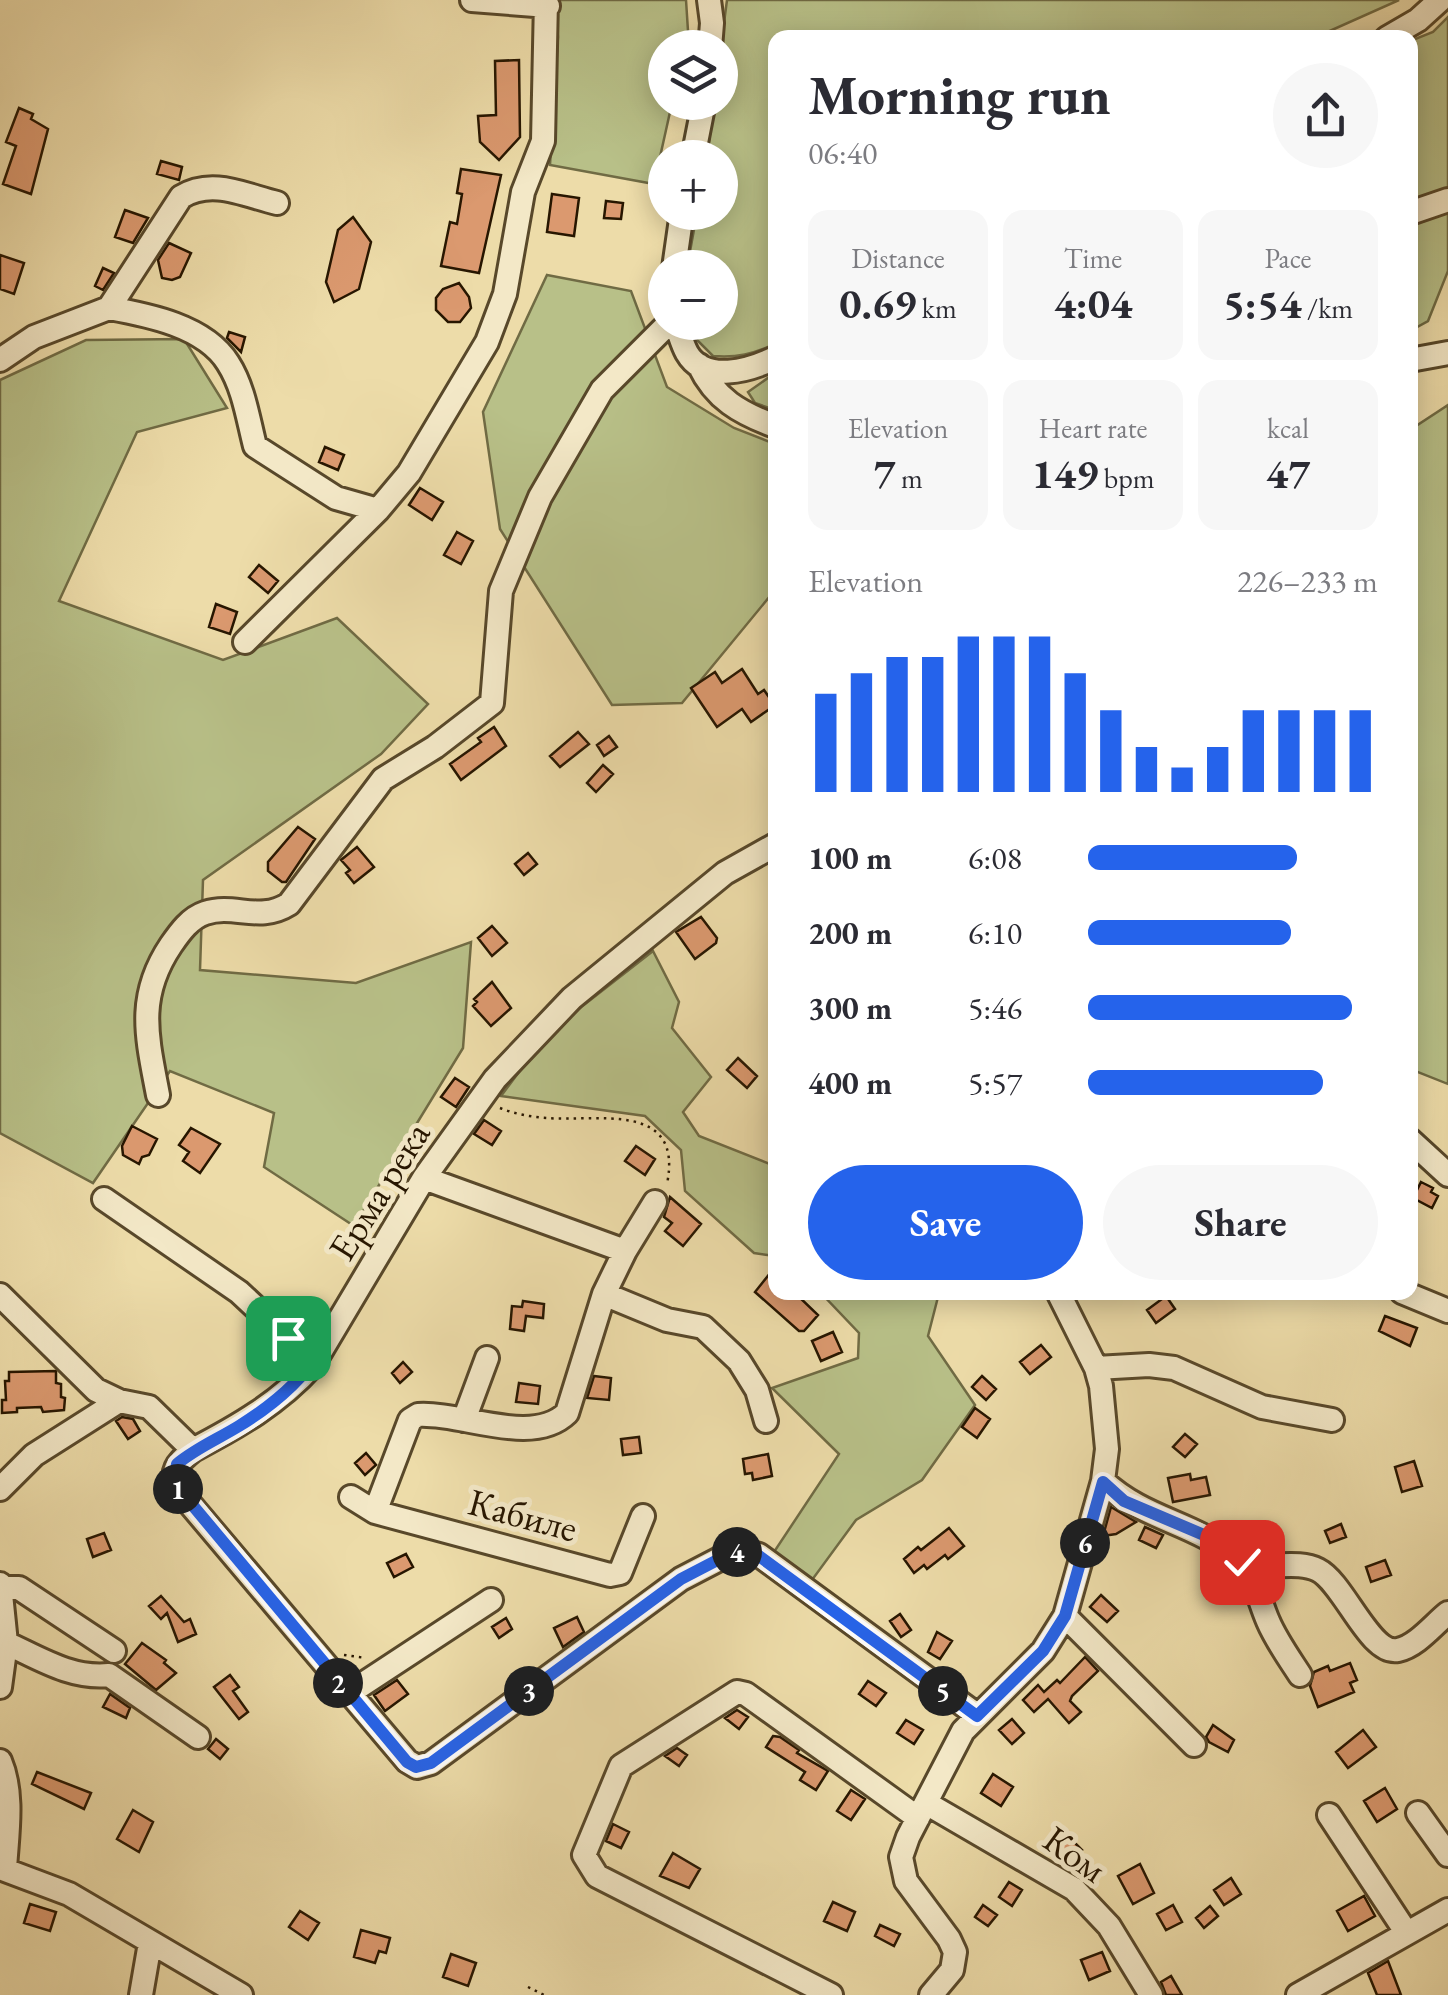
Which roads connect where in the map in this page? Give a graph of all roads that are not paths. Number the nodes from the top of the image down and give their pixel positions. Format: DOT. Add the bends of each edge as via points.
graph roads {
  1 [pos="472,0"];
  2 [pos="710,0"];
  3 [pos="1440,0"];
  4 [pos="547,3"];
  5 [pos="711,30"];
  6 [pos="1401,30"];
  7 [pos="1448,200"];
  8 [pos="277,203"];
  9 [pos="1418,211"];
  10 [pos="109,308"];
  11 [pos="653,340"];
  12 [pos="680,340"];
  13 [pos="1448,353"];
  14 [pos="1418,359"];
  15 [pos="0,360"];
  16 [pos="768,362"];
  17 [pos="699,365"];
  18 [pos="768,423"];
  19 [pos="378,510"];
  20 [pos="245,642"];
  21 [pos="768,850"];
  22 [pos="158,1095"];
  23 [pos="1418,1147"];
  24 [pos="1448,1175"];
  25 [pos="424,1178"];
  26 [pos="104,1198"];
  27 [pos="655,1202"];
  28 [pos="625,1251"];
  29 [pos="604,1294"];
  30 [pos="0,1295"];
  31 [pos="1418,1299"];
  32 [pos="1062,1300"];
  33 [pos="1448,1311"];
  34 [pos="321,1350"];
  35 [pos="487,1358"];
  36 [pos="1096,1368"];
  37 [pos="119,1401"];
  38 [pos="464,1420"];
  39 [pos="1332,1420"];
  40 [pos="766,1421"];
  41 [pos="194,1450"];
  42 [pos="1103,1482"];
  43 [pos="0,1488"];
  44 [pos="351,1497"];
  45 [pos="375,1512"];
  46 [pos="643,1516"];
  47 [pos="1242,1562"];
  48 [pos="1,1586"];
  49 [pos="492,1600"];
  50 [pos="1448,1612"];
  51 [pos="1065,1616"];
  52 [pos="6,1643"];
  53 [pos="114,1652"];
  54 [pos="1300,1675"];
  55 [pos="0,1687"];
  56 [pos="348,1694"];
  57 [pos="977,1716"];
  58 [pos="198,1737"];
  59 [pos="1194,1745"];
  60 [pos="0,1762"];
  61 [pos="922,1810"];
  62 [pos="1418,1812"];
  63 [pos="1328,1815"];
  64 [pos="1448,1855"];
  65 [pos="3,1868"];
  66 [pos="1448,1910"];
  67 [pos="1406,1932"];
  68 [pos="150,1943"];
  69 [pos="141,1995"];
  70 [pos="241,1995"];
  71 [pos="831,1995"];
  72 [pos="931,1995"];
  73 [pos="1151,1995"];
  74 [pos="1298,1995"];
  1 -- 4 [label="street"];
  2 -- 5 [label="street"];
  3 -- 6 [label="street"];
  4 -- 19 [label="street" via="543,140 523,192 505,294 487,342 409,473"];
  7 -- 9 [label="street"];
  8 -- 10 [label="street" via="197,187 181,197"];
  10 -- 15 [label="street" via="34,337"];
  10 -- 19 [label="street" via="156,316 192,332 227,360 255,446 336,498"];
  11 -- 22 [label="street" via="602,390 540,497 500,591 492,703 383,779 288,904 272,914 207,912 174,940 154,972 147,1003"];
  12 -- 17 [label="street"];
  13 -- 14 [label="street"];
  16 -- 17 [label="street" via="738,372"];
  17 -- 18 [label="street" via="727,404"];
  19 -- 20 [label="street"];
  21 -- 25 [label="street, Ерма река" via="724,874 572,998 495,1080"];
  23 -- 24 [label="street"];
  25 -- 28 [label="street"];
  25 -- 34 [label="street, Ерма река"];
  26 -- 34 [label="street" via="239,1292 301,1350"];
  27 -- 28 [label="street"];
  28 -- 29 [label="street"];
  29 -- 38 [label="street" via="568,1414 534,1430"];
  29 -- 40 [label="street" via="703,1327 740,1361"];
  30 -- 37 [label="street" via="96,1390"];
  31 -- 33 [label="street"];
  32 -- 36 [label="street"];
  34 -- 41 [label="street, Ерма река" via="296,1384"];
  35 -- 38 [label="street"];
  36 -- 39 [label="street" via="1174,1368 1262,1407"];
  36 -- 42 [label="street" via="1107,1449"];
  37 -- 41 [label="street" via="149,1408"];
  37 -- 43 [label="street" via="34,1455"];
  38 -- 45 [label="street" via="425,1414 410,1420"];
  41 -- 56 [label="street" via="177,1464 174,1483"];
  42 -- 47 [label="street" via="1124,1501 1211,1538"];
  42 -- 51 [label="street"];
  44 -- 45 [label="street, Кабиле"];
  45 -- 46 [label="street, Кабиле" via="610,1575 625,1565"];
  47 -- 50 [label="street" via="1319,1570 1384,1648 1414,1642"];
  47 -- 54 [label="street"];
  48 -- 52 [label="street"];
  48 -- 53 [label="street" via="19,1588"];
  49 -- 56 [label="street"];
  51 -- 57 [label="street" via="1043,1651"];
  51 -- 59 [label="street"];
  52 -- 55 [label="street"];
  52 -- 58 [label="street" via="70,1672 109,1675"];
  56 -- 57 [label="street" via="407,1762 431,1763 681,1579 746,1551"];
  57 -- 61 [label="street"];
  60 -- 65 [label="street" via="8,1807"];
  61 -- 71 [label="street, Ком" via="737,1692 621,1766 584,1855 597,1876"];
  61 -- 72 [label="street" via="901,1857 906,1881 955,1952 952,1970"];
  61 -- 73 [label="street, Ком" via="1074,1889 1110,1926"];
  62 -- 64 [label="street"];
  63 -- 67 [label="street"];
  65 -- 68 [label="street" via="69,1894"];
  66 -- 67 [label="street"];
  67 -- 74 [label="street"];
  68 -- 69 [label="street"];
  68 -- 70 [label="street"];
}
